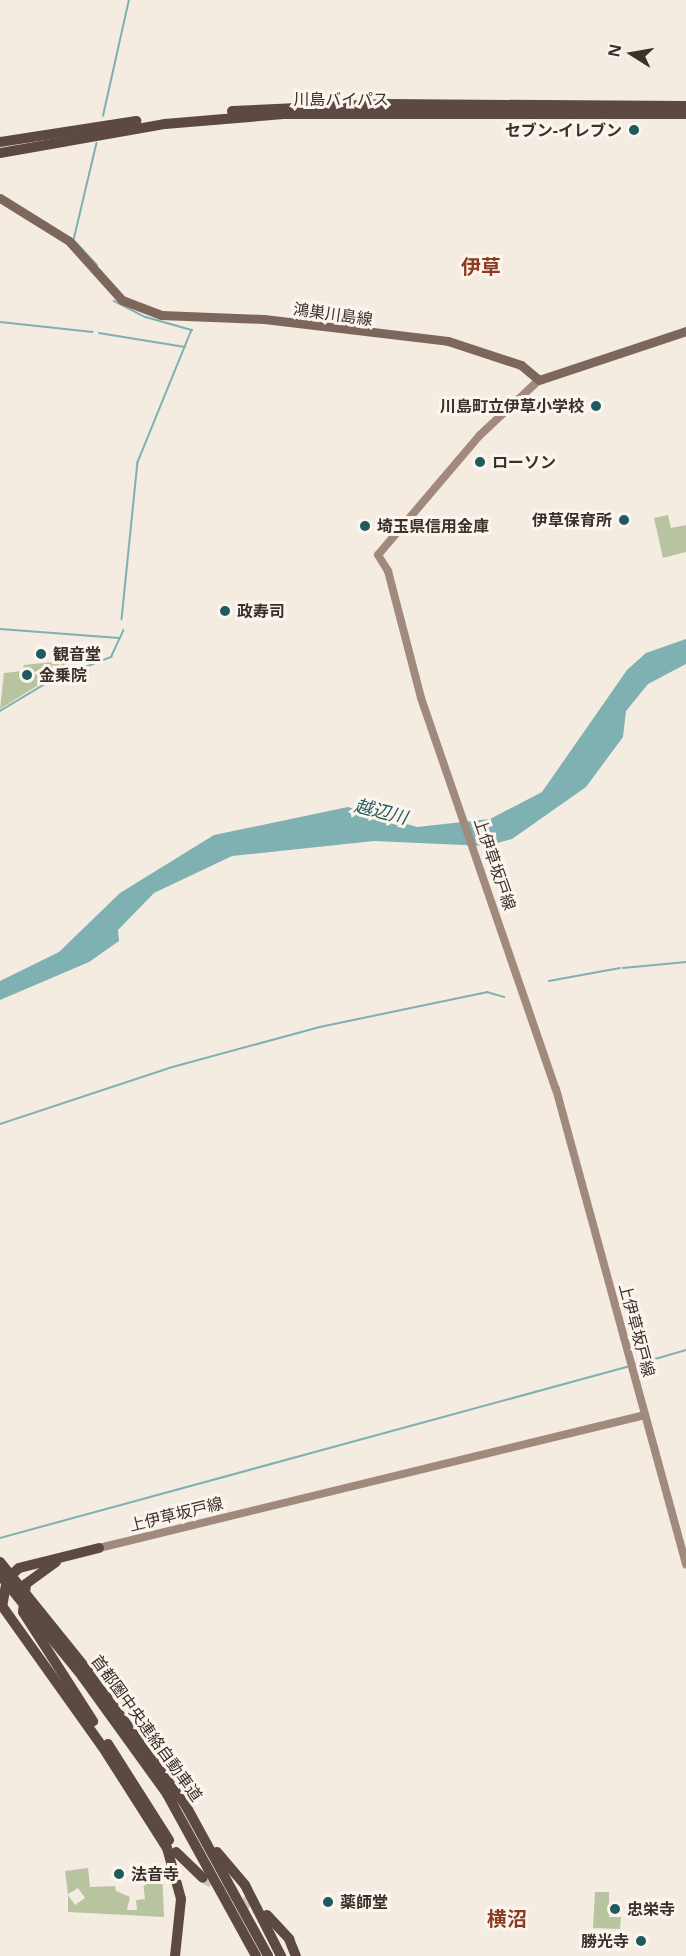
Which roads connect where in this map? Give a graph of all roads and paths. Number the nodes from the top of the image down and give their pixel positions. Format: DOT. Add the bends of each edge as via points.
graph roads {
  1 [pos="686,106"];
  2 [pos="686,114"];
  3 [pos="0,142"];
  4 [pos="0,153"];
  5 [pos="0,198"];
  6 [pos="686,331"];
  7 [pos="539,380"];
  8 [pos="645,1415"];
  9 [pos="99,1548"];
  10 [pos="0,1562"];
  11 [pos="686,1565"];
  12 [pos="0,1575"];
  13 [pos="85,1673"];
  14 [pos="208,1843"];
  15 [pos="176,1852"];
  16 [pos="204,1878"];
  17 [pos="267,1915"];
  18 [pos="175,1956"];
  19 [pos="180,1956"];
  20 [pos="255,1956"];
  21 [pos="268,1956"];
  22 [pos="281,1956"];
  23 [pos="296,1956"];
  1 -- 3 [label="highway, 川島バイパス" via="284,106 166,117"];
  2 -- 4 [label="highway, 川島バイパス" via="284,114 165,124"];
  5 -- 7 [label="main road, 鴻巣川島線" via="69,241 105,285 140,309 187,318 264,319 448,341 520,365"];
  6 -- 7 [label="main road"];
  7 -- 8 [label="main road, 上伊草坂戸線" via="480,435 378,555 388,571 402,640 556,1089"];
  8 -- 9 [label="main road, 上伊草坂戸線"];
  8 -- 11 [label="main road, 上伊草坂戸線"];
  9 -- 15 [label="highway" via="36,1573 24,1588 23,1612"];
  9 -- 18 [label="highway" via="19,1568 7,1579 2,1606 102,1746 167,1848 181,1899"];
  10 -- 13 [label="highway, 首都圏中央連絡自動車道, bridge"];
  12 -- 13 [label="highway, 首都圏中央連絡自動車道, bridge"];
  13 -- 14 [label="highway, 首都圏中央連絡自動車道" via="153,1756"];
  13 -- 20 [label="highway, 首都圏中央連絡自動車道" via="167,1794"];
  14 -- 21 [label="highway, 首都圏中央連絡自動車道"];
  14 -- 22 [label="highway" via="244,1884"];
  15 -- 16 [label="highway"];
  15 -- 19 [label="highway" via="186,1898"];
  17 -- 23 [label="highway" via="289,1939"];
}
